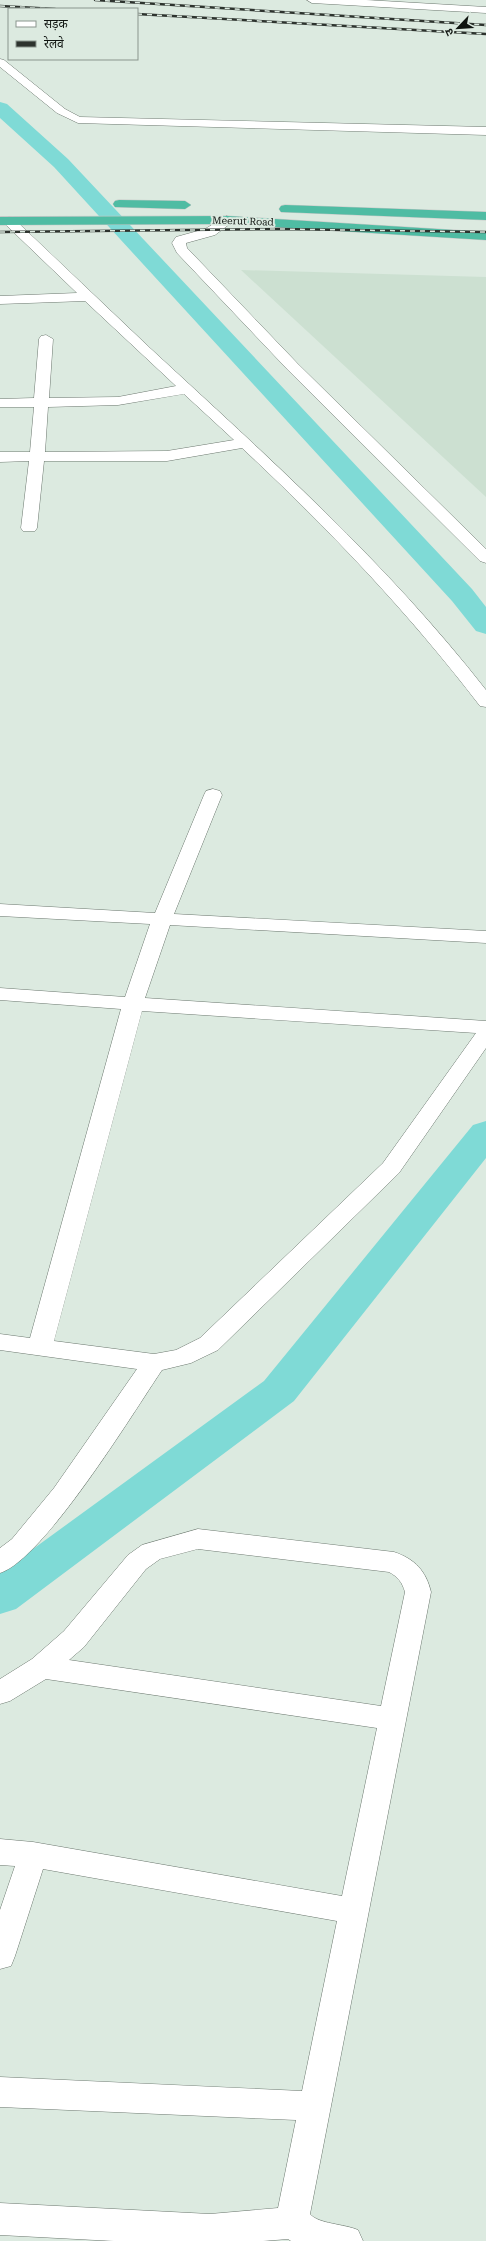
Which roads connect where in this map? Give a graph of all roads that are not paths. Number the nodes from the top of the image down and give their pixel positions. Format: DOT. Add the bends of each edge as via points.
graph roads {
  1 [pos="312,0"];
  2 [pos="486,10"];
  3 [pos="0,62"];
  4 [pos="486,131"];
  5 [pos="105,205"];
  6 [pos="200,206"];
  7 [pos="271,208"];
  8 [pos="486,216"];
  9 [pos="227,220"];
  10 [pos="4,221"];
  11 [pos="486,236"];
  12 [pos="89,297"];
  13 [pos="0,300"];
  14 [pos="46,339"];
  15 [pos="186,388"];
  16 [pos="42,402"];
  17 [pos="0,403"];
  18 [pos="246,443"];
  19 [pos="0,457"];
  20 [pos="37,457"];
  21 [pos="29,528"];
  22 [pos="486,558"];
  23 [pos="486,702"];
  24 [pos="213,795"];
  25 [pos="0,910"];
  26 [pos="162,918"];
  27 [pos="486,937"];
  28 [pos="0,994"];
  29 [pos="133,1004"];
  30 [pos="486,1027"];
  31 [pos="486,1033"];
  32 [pos="0,1342"];
  33 [pos="40,1347"];
  34 [pos="154,1363"];
  35 [pos="0,1563"];
  36 [pos="42,1667"];
  37 [pos="0,1693"];
  38 [pos="392,1719"];
  39 [pos="0,1852"];
  40 [pos="33,1856"];
  41 [pos="353,1911"];
  42 [pos="0,1956"];
  43 [pos="0,2092"];
  44 [pos="315,2106"];
  45 [pos="0,2219"];
  46 [pos="294,2222"];
  47 [pos="346,2241"];
  1 -- 2 [label="street"];
  3 -- 4 [label="street" via="61,110 78,120"];
  5 -- 6 [label="highway, Meerut Road"];
  7 -- 8 [label="highway, Meerut Road"];
  9 -- 10 [label="highway, Meerut Road"];
  9 -- 11 [label="highway, Meerut Road"];
  9 -- 22 [label="street" via="210,232 181,240 178,244 293,367"];
  10 -- 12 [label="street"];
  12 -- 13 [label="street"];
  12 -- 15 [label="street"];
  14 -- 16 [label="street"];
  15 -- 16 [label="street" via="118,401"];
  15 -- 18 [label="street"];
  16 -- 17 [label="street"];
  16 -- 20 [label="street"];
  18 -- 20 [label="street" via="167,456"];
  18 -- 23 [label="street" via="373,568 454,659"];
  19 -- 20 [label="street"];
  20 -- 21 [label="street"];
  24 -- 26 [label="street"];
  25 -- 26 [label="street"];
  26 -- 27 [label="street"];
  26 -- 29 [label="street"];
  28 -- 29 [label="street"];
  29 -- 30 [label="street"];
  29 -- 33 [label="street"];
  31 -- 34 [label="street" via="392,1168 209,1344 182,1357"];
  32 -- 33 [label="street"];
  33 -- 34 [label="street"];
  34 -- 35 [label="street" via="63,1495 21,1546"];
  36 -- 37 [label="street"];
  36 -- 38 [label="street"];
  36 -- 38 [label="street" via="74,1639 136,1562 162,1548 198,1539 394,1562 408,1569 418,1592"];
  38 -- 41 [label="street"];
  39 -- 40 [label="street"];
  40 -- 41 [label="street"];
  40 -- 42 [label="street"];
  41 -- 44 [label="street"];
  43 -- 44 [label="street"];
  44 -- 46 [label="street" via="293,2214"];
  45 -- 46 [label="street" via="210,2230"];
  46 -- 47 [label="street" via="308,2233"];
}
